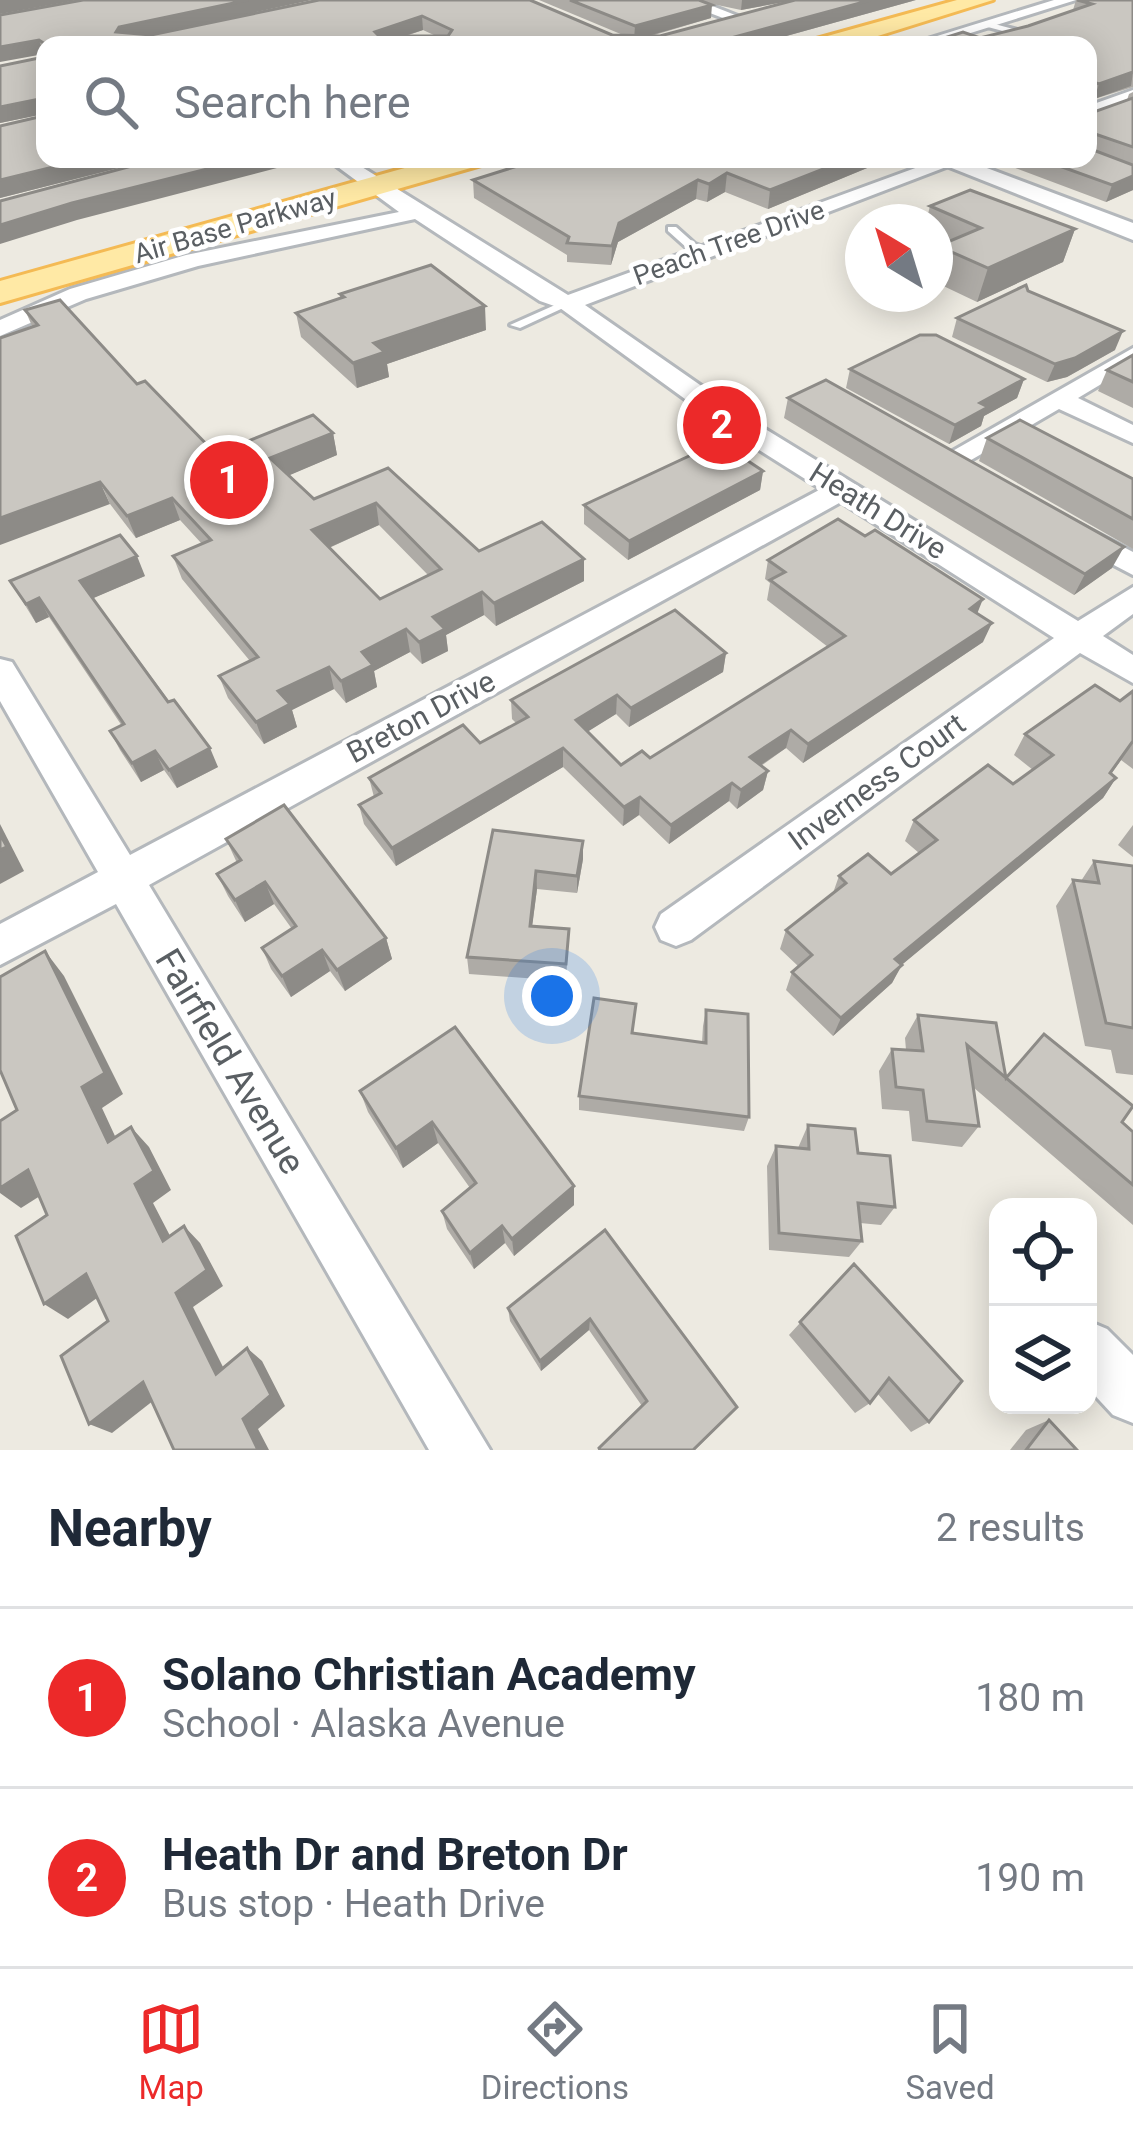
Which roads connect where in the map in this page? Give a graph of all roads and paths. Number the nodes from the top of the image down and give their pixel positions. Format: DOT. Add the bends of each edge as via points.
graph roads {
  1 [pos="683,0"];
  2 [pos="1022,0"];
  3 [pos="1069,0"];
  4 [pos="984,12"];
  5 [pos="764,14"];
  6 [pos="741,20"];
  7 [pos="703,29"];
  8 [pos="1022,34"];
  9 [pos="866,36"];
  10 [pos="898,36"];
  11 [pos="935,36"];
  12 [pos="1130,98"];
  13 [pos="1097,109"];
  14 [pos="328,168"];
  15 [pos="416,168"];
  16 [pos="462,168"];
  17 [pos="928,168"];
  18 [pos="969,168"];
  19 [pos="380,174"];
  20 [pos="282,205"];
  21 [pos="447,212"];
  22 [pos="1133,232"];
  23 [pos="0,275"];
  24 [pos="0,292"];
  25 [pos="568,303"];
  26 [pos="516,325"];
  27 [pos="0,328"];
  28 [pos="1133,355"];
  29 [pos="1021,384"];
  30 [pos="1055,399"];
  31 [pos="1133,435"];
  32 [pos="916,442"];
  33 [pos="949,461"];
  34 [pos="990,484"];
  35 [pos="842,489"];
  36 [pos="1051,518"];
  37 [pos="1133,565"];
  38 [pos="1133,598"];
  39 [pos="1078,638"];
  40 [pos="0,671"];
  41 [pos="1133,671"];
  42 [pos="121,879"];
  43 [pos="676,927"];
  44 [pos="0,946"];
  45 [pos="1097,1357"];
  46 [pos="1133,1395"];
  47 [pos="461,1450"];
  1 -- 6 [label="street"];
  2 -- 10 [label="main road"];
  3 -- 4 [label="street"];
  4 -- 8 [label="lane"];
  4 -- 9 [label="main road"];
  4 -- 11 [label="street"];
  5 -- 6 [label="street"];
  6 -- 7 [label="street"];
  12 -- 13 [label="street"];
  14 -- 20 [label="main road"];
  15 -- 19 [label="main road, Air Base Parkway"];
  16 -- 21 [label="main road" via="436,183"];
  17 -- 25 [label="street, Peach Tree Drive"];
  18 -- 22 [label="street"];
  19 -- 20 [label="main road, Air Base Parkway"];
  19 -- 20 [label="main road" via="376,199"];
  19 -- 21 [label="street, Heath Drive"];
  19 -- 25 [label="street, Heath Drive"];
  19 -- 27 [label="street" via="410,214 78,294"];
  20 -- 23 [label="main road, Air Base Parkway"];
  20 -- 24 [label="main road, Air Base Parkway"];
  21 -- 25 [label="street, Heath Drive" via="525,261"];
  25 -- 26 [label="lane"];
  25 -- 35 [label="street, Heath Drive"];
  28 -- 30 [label="street"];
  29 -- 30 [label="street"];
  30 -- 31 [label="street"];
  30 -- 33 [label="street"];
  32 -- 33 [label="street"];
  33 -- 34 [label="street"];
  35 -- 39 [label="street, Heath Drive"];
  35 -- 42 [label="street, Breton Drive"];
  36 -- 37 [label="street"];
  38 -- 39 [label="street, Inverness Court"];
  39 -- 41 [label="street, Heath Drive"];
  39 -- 43 [label="street, Inverness Court"];
  40 -- 42 [label="street, Fairfield Avenue"];
  42 -- 44 [label="street, Breton Drive"];
  42 -- 47 [label="street, Fairfield Avenue"];
  45 -- 46 [label="street"];
}
